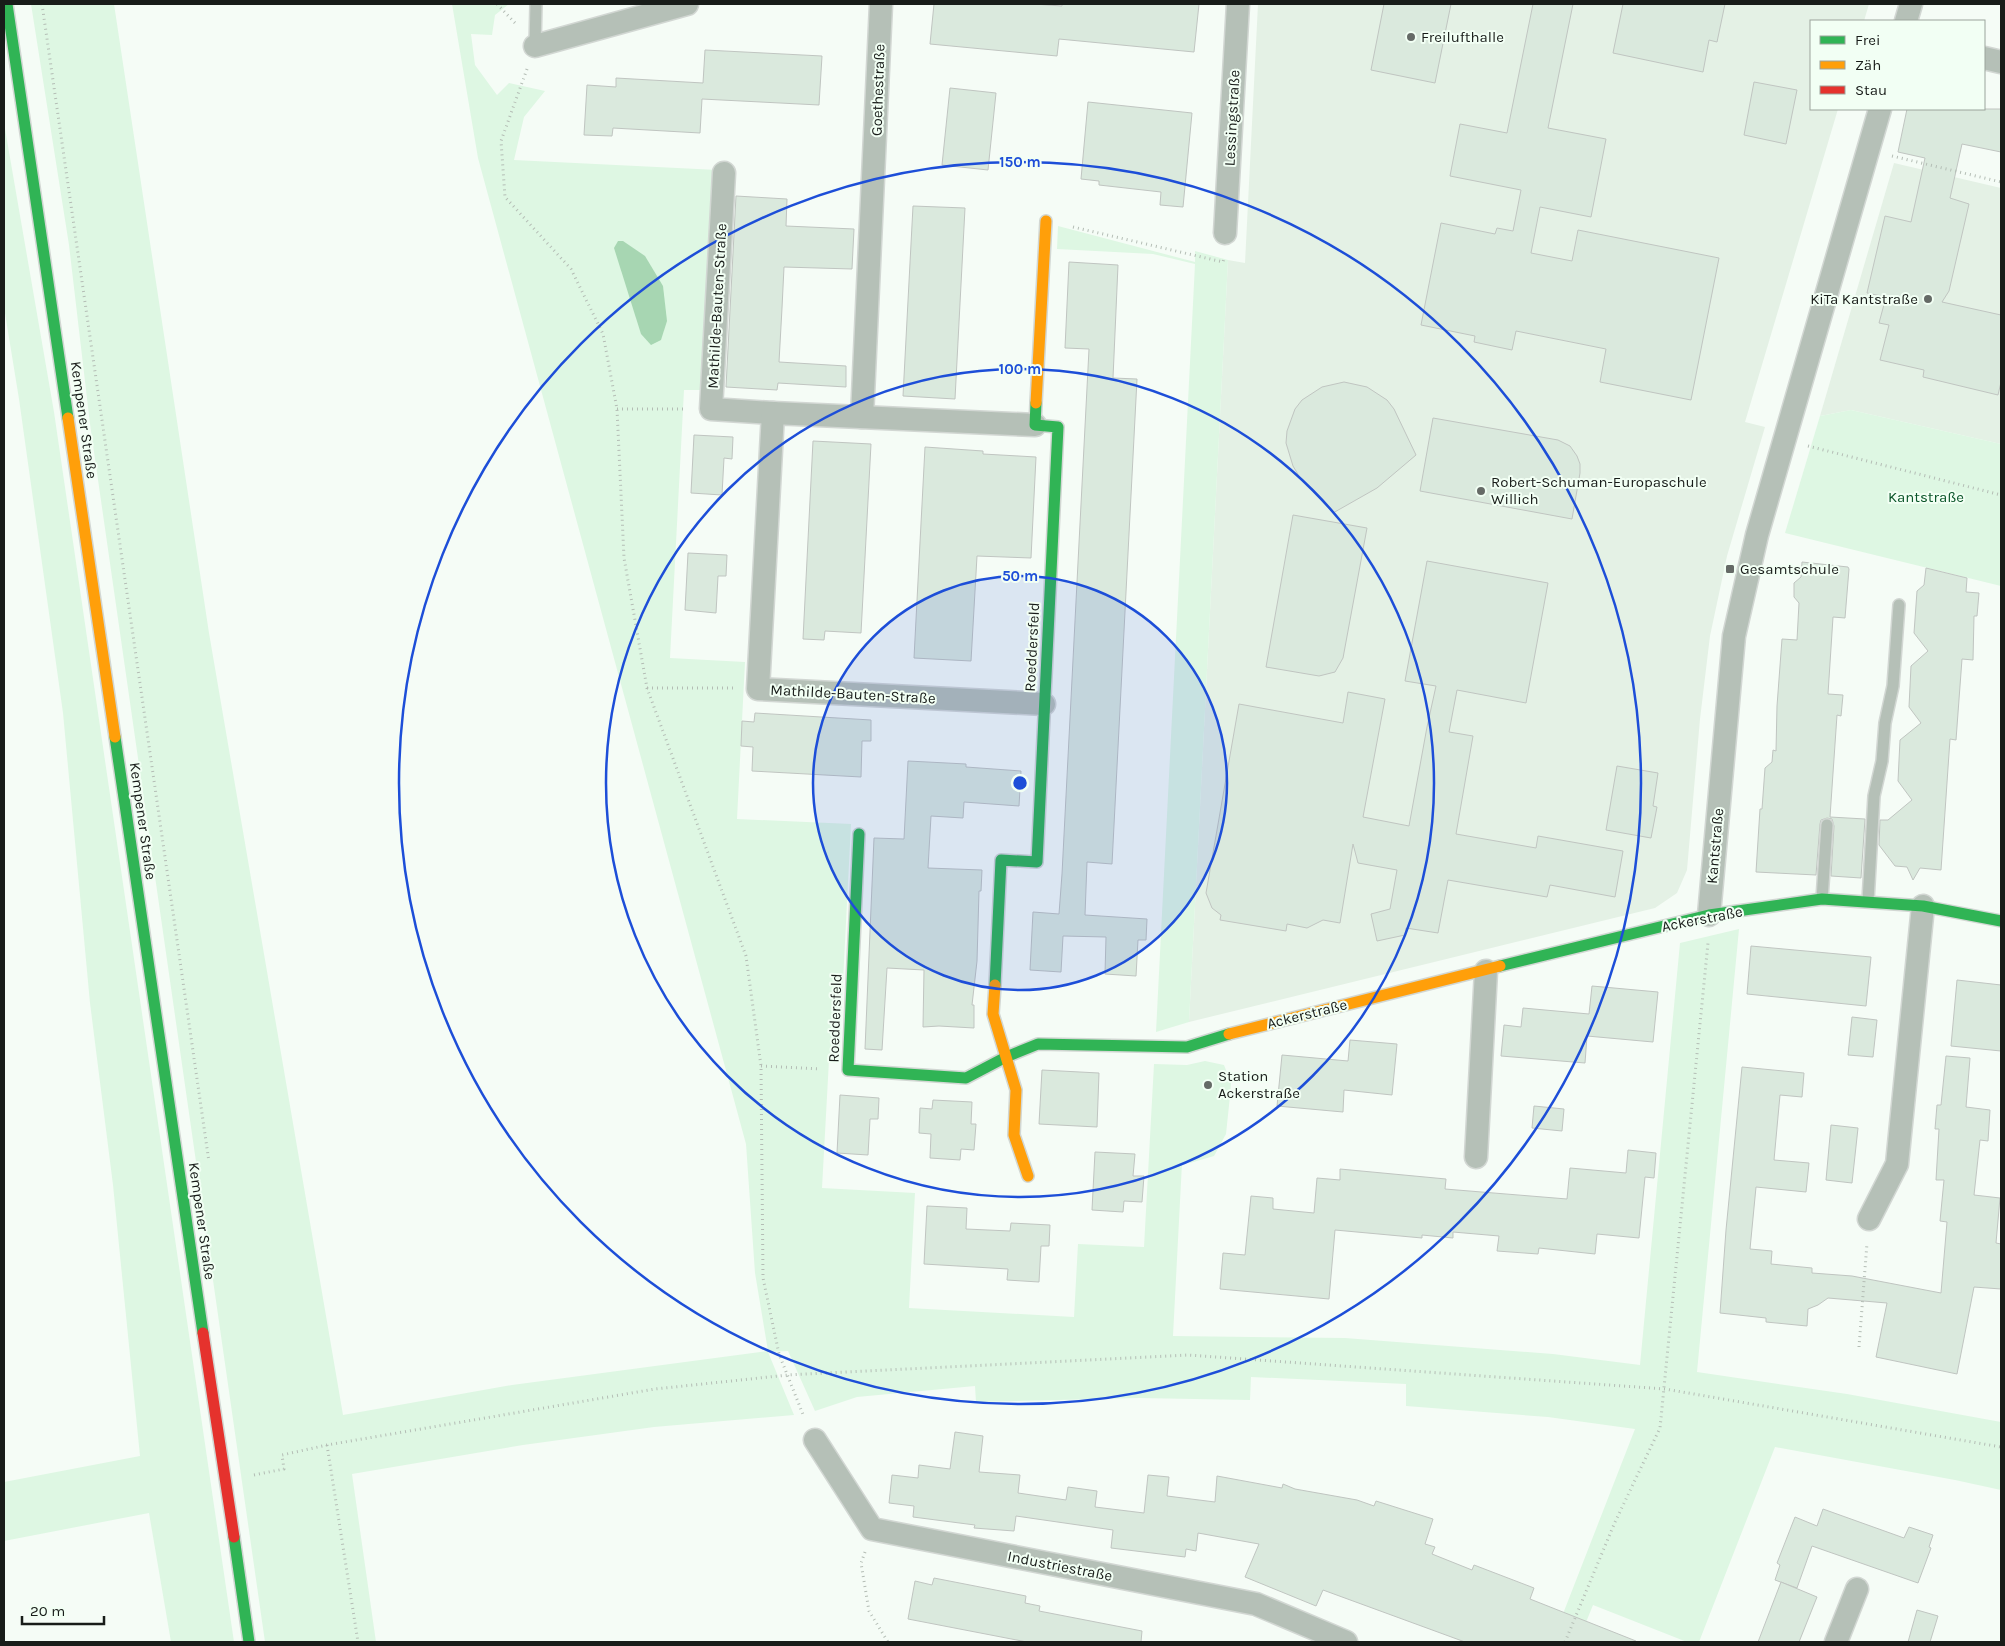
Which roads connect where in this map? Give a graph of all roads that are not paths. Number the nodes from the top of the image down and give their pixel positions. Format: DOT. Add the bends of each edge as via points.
graph roads {
  1 [pos="7,4"];
  2 [pos="536,4"];
  3 [pos="687,4"];
  4 [pos="882,4"];
  5 [pos="1238,4"];
  6 [pos="1911,4"];
  7 [pos="1906,20"];
  8 [pos="535,46"];
  9 [pos="1985,58"];
  10 [pos="2001,62"];
  11 [pos="1880,110"];
  12 [pos="724,173"];
  13 [pos="1046,221"];
  14 [pos="1226,233"];
  15 [pos="773,413"];
  16 [pos="862,417"];
  17 [pos="1036,425"];
  18 [pos="1899,605"];
  19 [pos="1044,704"];
  20 [pos="1827,825"];
  21 [pos="859,834"];
  22 [pos="1822,899"];
  23 [pos="1868,901"];
  24 [pos="1922,906"];
  25 [pos="1708,915"];
  26 [pos="2001,921"];
  27 [pos="1486,970"];
  28 [pos="1187,1047"];
  29 [pos="1006,1057"];
  30 [pos="1476,1157"];
  31 [pos="1028,1176"];
  32 [pos="1869,1219"];
  33 [pos="815,1440"];
  34 [pos="1857,1589"];
  35 [pos="249,1642"];
  36 [pos="1346,1642"];
  37 [pos="1836,1642"];
  1 -- 35 [label="street, Kempener Straße"];
  2 -- 8 [label="lane"];
  3 -- 8 [label="street"];
  4 -- 16 [label="street, Goethestraße"];
  5 -- 14 [label="street, Lessingstraße"];
  6 -- 7 [label="street"];
  9 -- 10 [label="street"];
  11 -- 25 [label="street, Kantstraße" via="1757,536 1734,636"];
  12 -- 15 [label="street, Mathilde-Bauten-Straße" via="711,409"];
  13 -- 17 [label="street"];
  15 -- 16 [label="street, Mathilde-Bauten-Straße"];
  15 -- 19 [label="street, Mathilde-Bauten-Straße" via="758,688"];
  16 -- 17 [label="street, Mathilde-Bauten-Straße"];
  17 -- 19 [label="street, Roeddersfeld" via="1058,427"];
  18 -- 23 [label="lane" via="1893,686 1874,796"];
  19 -- 29 [label="street, Roeddersfeld" via="1037,862 1001,860 993,1014"];
  20 -- 22 [label="lane"];
  21 -- 29 [label="street, Roeddersfeld" via="848,1070 966,1078"];
  22 -- 23 [label="street, Ackerstraße"];
  22 -- 25 [label="street, Ackerstraße"];
  23 -- 24 [label="street, Ackerstraße"];
  24 -- 26 [label="street, Ackerstraße"];
  24 -- 32 [label="street" via="1897,1164"];
  25 -- 27 [label="street, Ackerstraße"];
  27 -- 28 [label="street, Ackerstraße" via="1250,1028"];
  27 -- 30 [label="street"];
  28 -- 29 [label="street, Roeddersfeld" via="1038,1044"];
  29 -- 31 [label="street, Roeddersfeld" via="1016,1090 1014,1135"];
  33 -- 36 [label="street, Industriestraße" via="872,1529 1256,1604"];
  34 -- 37 [label="street"];
}
